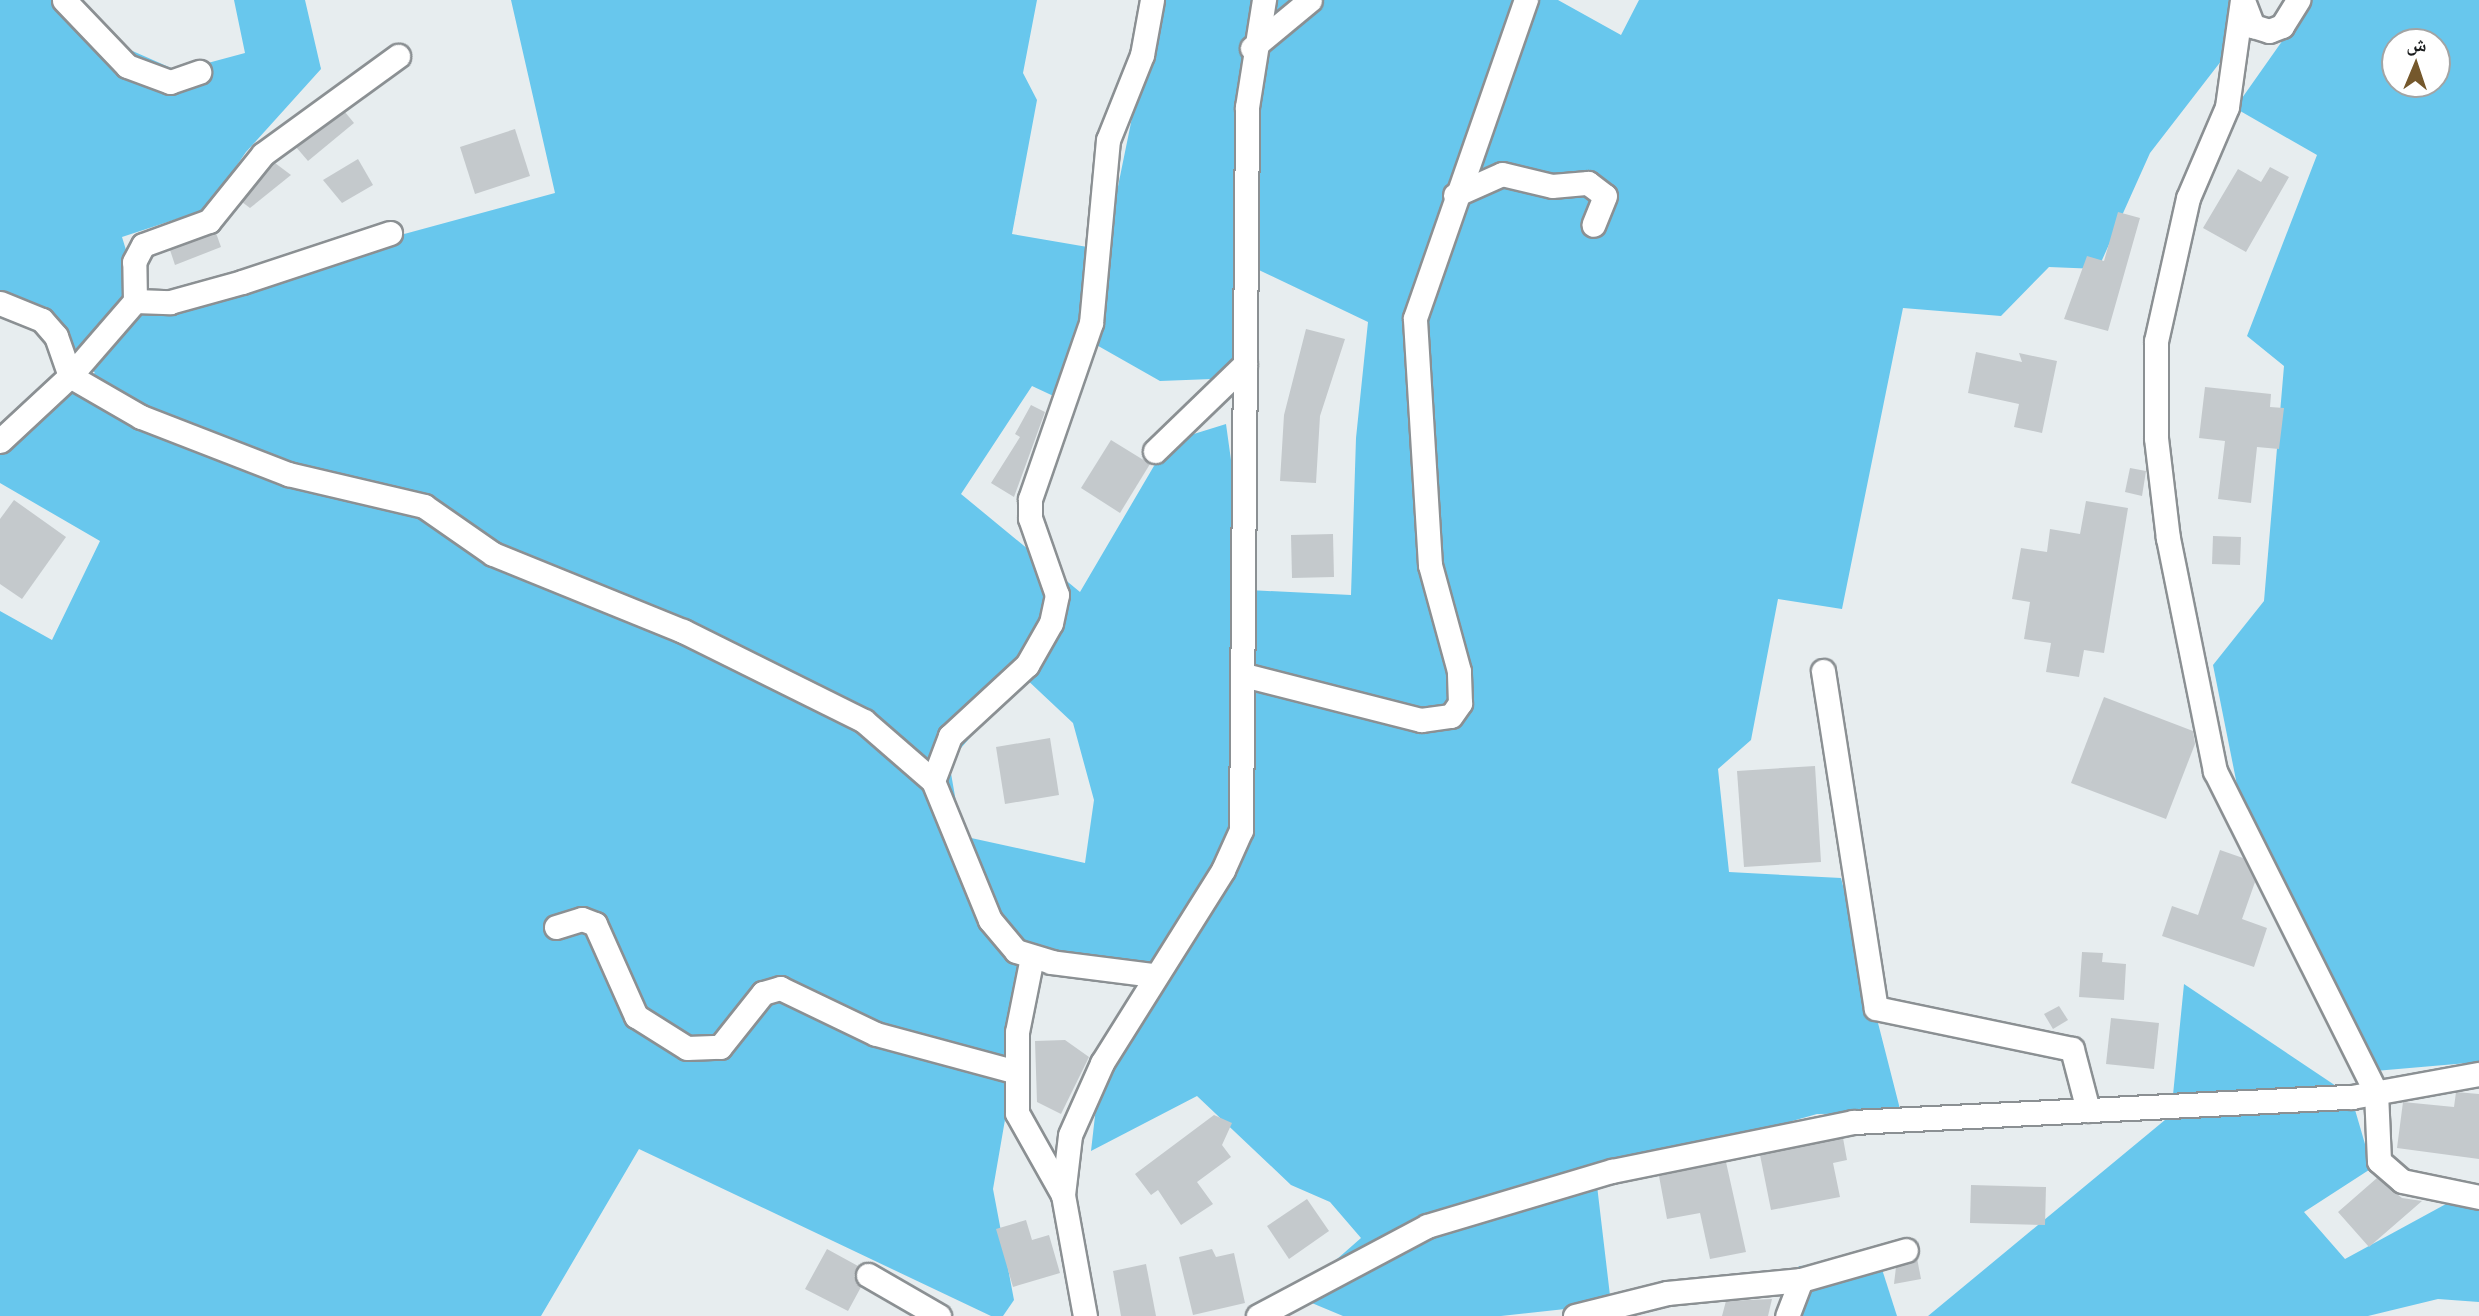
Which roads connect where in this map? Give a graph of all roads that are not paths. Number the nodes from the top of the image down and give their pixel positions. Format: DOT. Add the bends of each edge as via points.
graph roads {
  1 [pos="64,0"];
  2 [pos="1152,0"];
  3 [pos="1264,0"];
  4 [pos="1310,0"];
  5 [pos="1526,0"];
  6 [pos="2243,0"];
  7 [pos="2298,0"];
  8 [pos="1252,48"];
  9 [pos="398,56"];
  10 [pos="199,72"];
  11 [pos="1455,195"];
  12 [pos="1593,225"];
  13 [pos="390,233"];
  14 [pos="135,301"];
  15 [pos="0,303"];
  16 [pos="1245,364"];
  17 [pos="70,376"];
  18 [pos="0,441"];
  19 [pos="1155,452"];
  20 [pos="1823,671"];
  21 [pos="1244,675"];
  22 [pos="933,781"];
  23 [pos="556,927"];
  24 [pos="1032,957"];
  25 [pos="1152,975"];
  26 [pos="1013,1071"];
  27 [pos="2479,1074"];
  28 [pos="2376,1092"];
  29 [pos="2088,1110"];
  30 [pos="1063,1195"];
  31 [pos="2479,1197"];
  32 [pos="1906,1250"];
  33 [pos="868,1275"];
  34 [pos="1801,1280"];
  35 [pos="939,1316"];
  36 [pos="1086,1316"];
  37 [pos="1258,1316"];
  38 [pos="1575,1316"];
  39 [pos="1787,1316"];
  1 -- 10 [label="street" via="127,66 170,82"];
  2 -- 22 [label="street" via="1142,55 1108,141 1091,323 1030,499 1030,518 1057,595 1054,616 1027,665 950,736"];
  3 -- 8 [label="street"];
  4 -- 8 [label="street"];
  5 -- 11 [label="street"];
  6 -- 7 [label="street" via="2261,31 2282,26"];
  6 -- 28 [label="street" via="2227,107 2188,198 2156,341 2156,438 2168,538 2215,771"];
  8 -- 16 [label="street"];
  9 -- 14 [label="street" via="273,145 209,221 143,245 134,262"];
  11 -- 12 [label="street" via="1510,173 1552,186 1588,183 1605,195"];
  11 -- 21 [label="street" via="1419,301 1415,334 1430,565 1459,671 1460,703 1451,716 1422,720"];
  13 -- 14 [label="street" via="170,302"];
  14 -- 17 [label="street"];
  15 -- 17 [label="street" via="42,320 56,336"];
  16 -- 19 [label="street"];
  16 -- 21 [label="street"];
  17 -- 18 [label="street"];
  17 -- 22 [label="street" via="141,417 253,461 424,506 493,554 683,631 864,721"];
  20 -- 29 [label="street" via="1876,1008 2072,1049"];
  21 -- 25 [label="street" via="1241,830 1223,870"];
  22 -- 24 [label="street" via="990,920 1016,950"];
  23 -- 26 [label="street" via="582,919 594,923 636,1016 687,1048 720,1047 763,993 780,988 876,1034"];
  24 -- 25 [label="street"];
  24 -- 26 [label="street"];
  25 -- 30 [label="street" via="1074,1125 1064,1160"];
  26 -- 30 [label="street" via="1017,1113"];
  27 -- 28 [label="street"];
  28 -- 29 [label="street"];
  28 -- 31 [label="street" via="2375,1150 2385,1170 2402,1181"];
  29 -- 37 [label="street" via="1914,1114 1612,1171 1427,1226"];
  30 -- 36 [label="street"];
  32 -- 34 [label="street"];
  33 -- 35 [label="street"];
  34 -- 38 [label="street" via="1667,1293"];
  34 -- 39 [label="street"];
}
